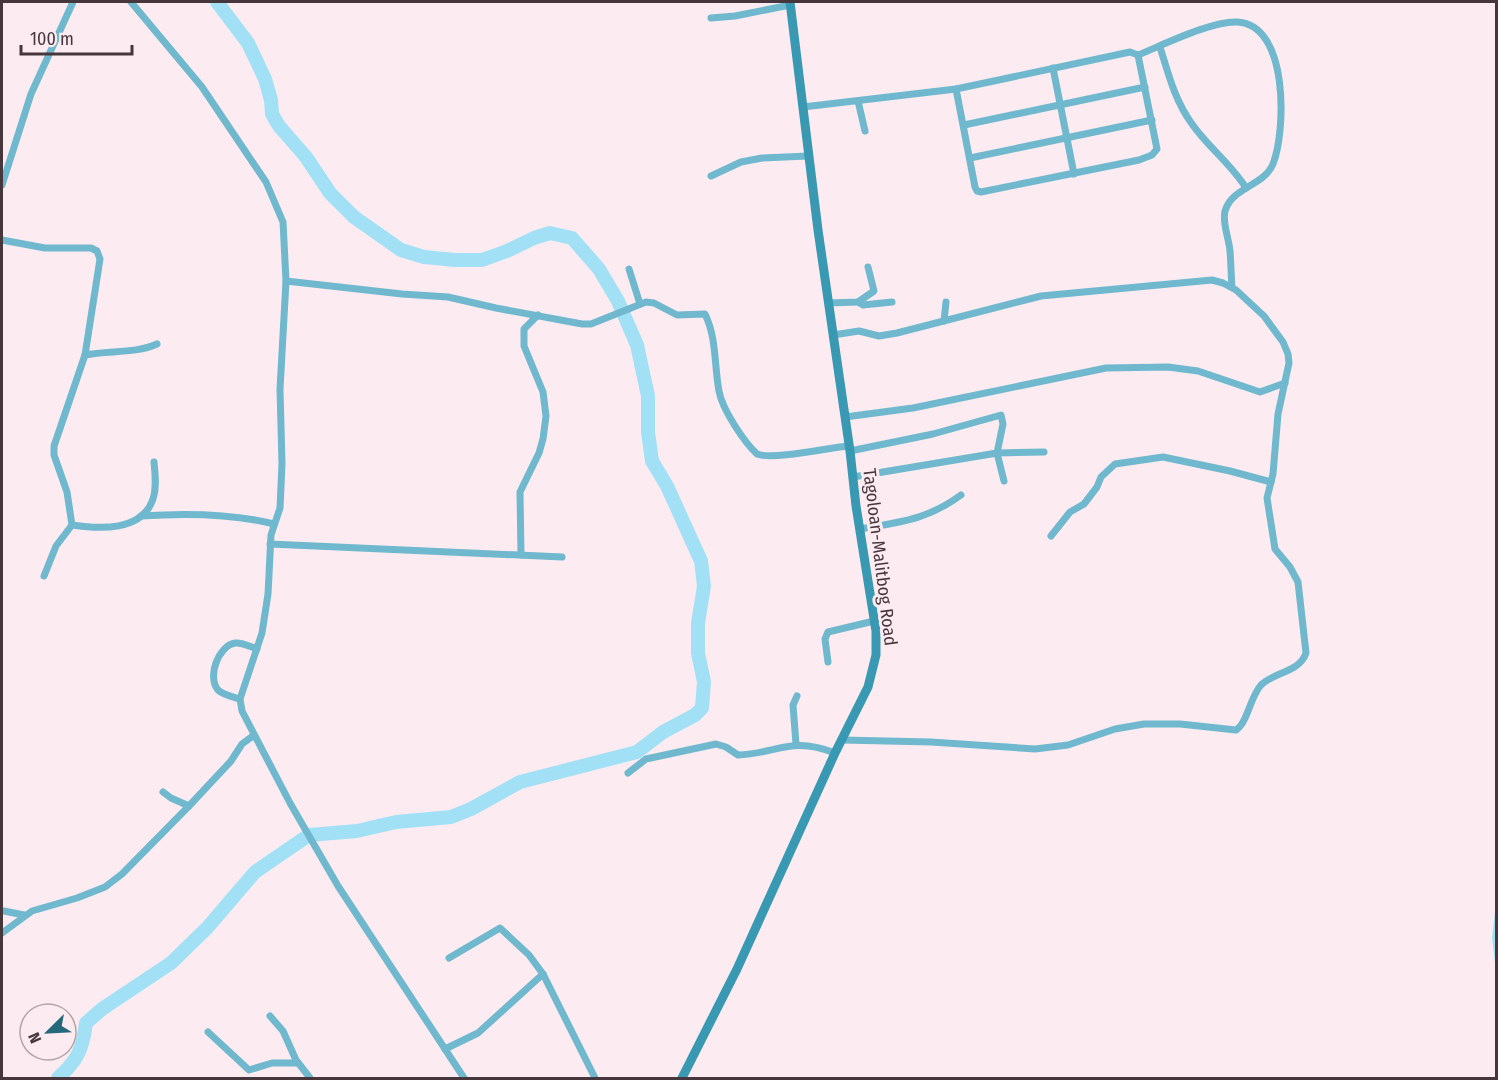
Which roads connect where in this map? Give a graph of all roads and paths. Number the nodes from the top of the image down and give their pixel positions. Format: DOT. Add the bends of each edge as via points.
graph roads {
  1 [pos="73,2"];
  2 [pos="132,2"];
  3 [pos="790,3"];
  4 [pos="711,18"];
  5 [pos="1160,47"];
  6 [pos="1138,55"];
  7 [pos="1053,68"];
  8 [pos="1145,87"];
  9 [pos="957,89"];
  10 [pos="858,101"];
  11 [pos="1061,105"];
  12 [pos="803,107"];
  13 [pos="1152,120"];
  14 [pos="964,125"];
  15 [pos="865,131"];
  16 [pos="1068,138"];
  17 [pos="808,156"];
  18 [pos="970,158"];
  19 [pos="1074,174"];
  20 [pos="711,176"];
  21 [pos="2,185"];
  22 [pos="1246,188"];
  23 [pos="2,240"];
  24 [pos="868,267"];
  25 [pos="629,269"];
  26 [pos="286,281"];
  27 [pos="1232,287"];
  28 [pos="858,302"];
  29 [pos="892,302"];
  30 [pos="946,302"];
  31 [pos="640,303"];
  32 [pos="829,303"];
  33 [pos="538,315"];
  34 [pos="944,321"];
  35 [pos="833,335"];
  36 [pos="157,344"];
  37 [pos="85,355"];
  38 [pos="1285,383"];
  39 [pos="844,417"];
  40 [pos="849,448"];
  41 [pos="1044,452"];
  42 [pos="997,453"];
  43 [pos="154,462"];
  44 [pos="853,477"];
  45 [pos="1004,481"];
  46 [pos="1271,482"];
  47 [pos="961,495"];
  48 [pos="141,516"];
  49 [pos="274,524"];
  50 [pos="72,525"];
  51 [pos="860,528"];
  52 [pos="1051,536"];
  53 [pos="270,544"];
  54 [pos="520,555"];
  55 [pos="562,556"];
  56 [pos="44,576"];
  57 [pos="874,621"];
  58 [pos="257,649"];
  59 [pos="828,662"];
  60 [pos="797,696"];
  61 [pos="240,699"];
  62 [pos="254,735"];
  63 [pos="842,740"];
  64 [pos="796,744"];
  65 [pos="835,753"];
  66 [pos="628,772"];
  67 [pos="164,792"];
  68 [pos="189,806"];
  69 [pos="4,911"];
  70 [pos="24,915"];
  71 [pos="2,933"];
  72 [pos="449,958"];
  73 [pos="543,974"];
  74 [pos="270,1016"];
  75 [pos="208,1032"];
  76 [pos="446,1049"];
  77 [pos="298,1063"];
  78 [pos="310,1078"];
  79 [pos="464,1078"];
  80 [pos="596,1078"];
  81 [pos="682,1078"];
  1 -- 21 [label="street" via="31,94"];
  2 -- 26 [label="street" via="202,87 266,182 283,222"];
  3 -- 4 [label="street"];
  3 -- 12 [label="main road, Tagoloan-Malitbog Road"];
  5 -- 6 [label="street"];
  5 -- 22 [label="street" via="1174,92 1190,121"];
  5 -- 22 [label="street" via="1217,25 1237,22 1258,29 1266,37 1278,70 1278,147 1270,171"];
  6 -- 7 [label="street" via="1130,52"];
  6 -- 8 [label="street"];
  7 -- 9 [label="street"];
  7 -- 11 [label="street"];
  8 -- 11 [label="street"];
  8 -- 13 [label="street"];
  9 -- 10 [label="street"];
  9 -- 14 [label="street"];
  10 -- 12 [label="street"];
  10 -- 15 [label="street"];
  11 -- 14 [label="street"];
  11 -- 16 [label="street"];
  12 -- 17 [label="main road, Tagoloan-Malitbog Road"];
  13 -- 16 [label="street"];
  13 -- 19 [label="street" via="1157,149 1152,155"];
  14 -- 18 [label="street"];
  16 -- 18 [label="street"];
  16 -- 19 [label="street"];
  17 -- 20 [label="street" via="741,162"];
  17 -- 32 [label="main road, Tagoloan-Malitbog Road"];
  18 -- 19 [label="street" via="979,192"];
  22 -- 27 [label="street" via="1233,196 1225,213"];
  23 -- 37 [label="street" via="45,248 97,251 100,270"];
  24 -- 28 [label="street" via="874,291"];
  25 -- 31 [label="street"];
  26 -- 33 [label="street" via="447,297"];
  26 -- 49 [label="street" via="280,389 282,464 279,512"];
  27 -- 34 [label="street" via="1212,280 1041,296"];
  27 -- 38 [label="street" via="1264,316 1283,342 1289,363"];
  28 -- 29 [label="street"];
  28 -- 32 [label="street"];
  30 -- 34 [label="street"];
  31 -- 33 [label="street" via="587,324"];
  31 -- 40 [label="street" via="650,302 677,315 705,314 713,335 722,402 757,454"];
  32 -- 35 [label="main road, Tagoloan-Malitbog Road"];
  33 -- 54 [label="street" via="524,329 523,336 543,392 545,426 536,460 520,492"];
  34 -- 35 [label="street" via="879,336 863,331"];
  35 -- 39 [label="main road, Tagoloan-Malitbog Road"];
  36 -- 37 [label="street"];
  37 -- 50 [label="street" via="54,446"];
  38 -- 39 [label="street" via="1260,392 1198,371 1168,367 1106,368 913,408"];
  38 -- 46 [label="street"];
  39 -- 40 [label="main road, Tagoloan-Malitbog Road"];
  40 -- 42 [label="street" via="933,434 1001,415"];
  40 -- 44 [label="main road, Tagoloan-Malitbog Road"];
  41 -- 42 [label="street"];
  42 -- 44 [label="street"];
  42 -- 45 [label="street"];
  43 -- 48 [label="street" via="154,497"];
  44 -- 51 [label="main road, Tagoloan-Malitbog Road"];
  46 -- 52 [label="street" via="1163,457 1115,464 1101,477 1084,504 1070,512"];
  46 -- 63 [label="street" via="1267,498 1274,545 1298,582 1306,653 1300,664 1263,684 1240,728 1144,724 1068,745 1035,749 931,741"];
  47 -- 51 [label="street" via="917,519"];
  48 -- 49 [label="street" via="226,516"];
  48 -- 50 [label="street" via="125,525"];
  49 -- 53 [label="street"];
  50 -- 56 [label="street" via="56,546"];
  51 -- 57 [label="main road, Tagoloan-Malitbog Road"];
  53 -- 54 [label="street"];
  53 -- 58 [label="street" via="268,594"];
  54 -- 55 [label="street"];
  57 -- 59 [label="street" via="828,632"];
  57 -- 63 [label="main road, Tagoloan-Malitbog Road" via="877,649 873,672"];
  58 -- 61 [label="street"];
  58 -- 61 [label="street" via="239,643 230,645 222,651 215,667 217,688"];
  60 -- 64 [label="street" via="793,705"];
  61 -- 62 [label="street"];
  62 -- 68 [label="street"];
  62 -- 76 [label="street" via="338,886"];
  63 -- 65 [label="main road, Tagoloan-Malitbog Road"];
  64 -- 65 [label="street"];
  64 -- 66 [label="street" via="738,754 717,744 696,747 646,759"];
  65 -- 81 [label="main road, Tagoloan-Malitbog Road" via="737,969"];
  67 -- 68 [label="street"];
  68 -- 70 [label="street" via="105,887"];
  69 -- 70 [label="street"];
  70 -- 71 [label="street"];
  72 -- 73 [label="street" via="501,928 530,955"];
  73 -- 76 [label="street" via="478,1033"];
  73 -- 80 [label="street"];
  74 -- 77 [label="street" via="284,1032"];
  75 -- 77 [label="street" via="249,1070 272,1063"];
  76 -- 79 [label="street"];
  77 -- 78 [label="street"];
}
